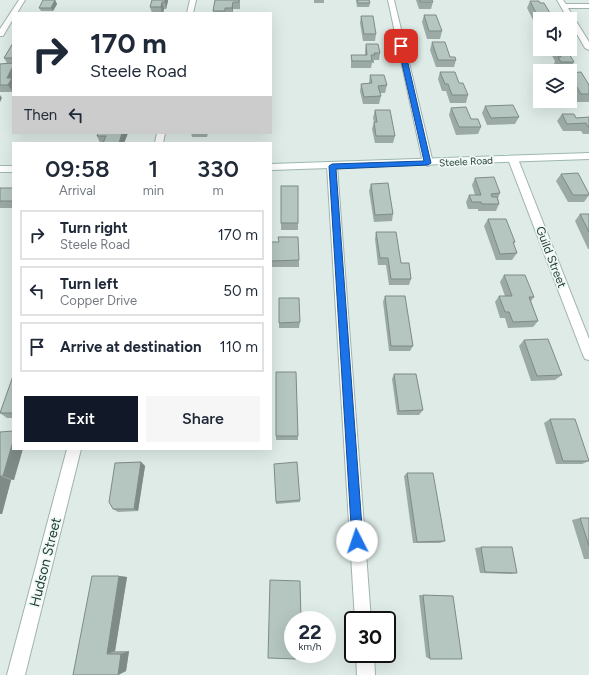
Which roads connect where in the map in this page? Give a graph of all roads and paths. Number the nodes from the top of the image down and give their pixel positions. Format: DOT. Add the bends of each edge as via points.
graph roads {
  1 [pos="22,0"];
  2 [pos="193,0"];
  3 [pos="391,0"];
  4 [pos="562,3"];
  5 [pos="589,6"];
  6 [pos="14,12"];
  7 [pos="190,12"];
  8 [pos="12,16"];
  9 [pos="0,34"];
  10 [pos="589,48"];
  11 [pos="589,156"];
  12 [pos="513,159"];
  13 [pos="428,163"];
  14 [pos="332,166"];
  15 [pos="272,167"];
  16 [pos="0,169"];
  17 [pos="12,169"];
  18 [pos="589,355"];
  19 [pos="74,450"];
  20 [pos="362,611"];
  21 [pos="365,663"];
  22 [pos="16,675"];
  23 [pos="366,675"];
  1 -- 6 [label="street"];
  2 -- 7 [label="street"];
  3 -- 13 [label="street"];
  4 -- 5 [label="street"];
  4 -- 10 [label="street"];
  8 -- 9 [label="street"];
  11 -- 12 [label="street, Steele Road"];
  12 -- 13 [label="street, Steele Road"];
  12 -- 18 [label="street, Guild Street"];
  13 -- 14 [label="street, Steele Road"];
  14 -- 15 [label="street, Steele Road"];
  14 -- 20 [label="street"];
  16 -- 17 [label="street"];
  19 -- 22 [label="street, Hudson Street"];
  21 -- 23 [label="street"];
}
